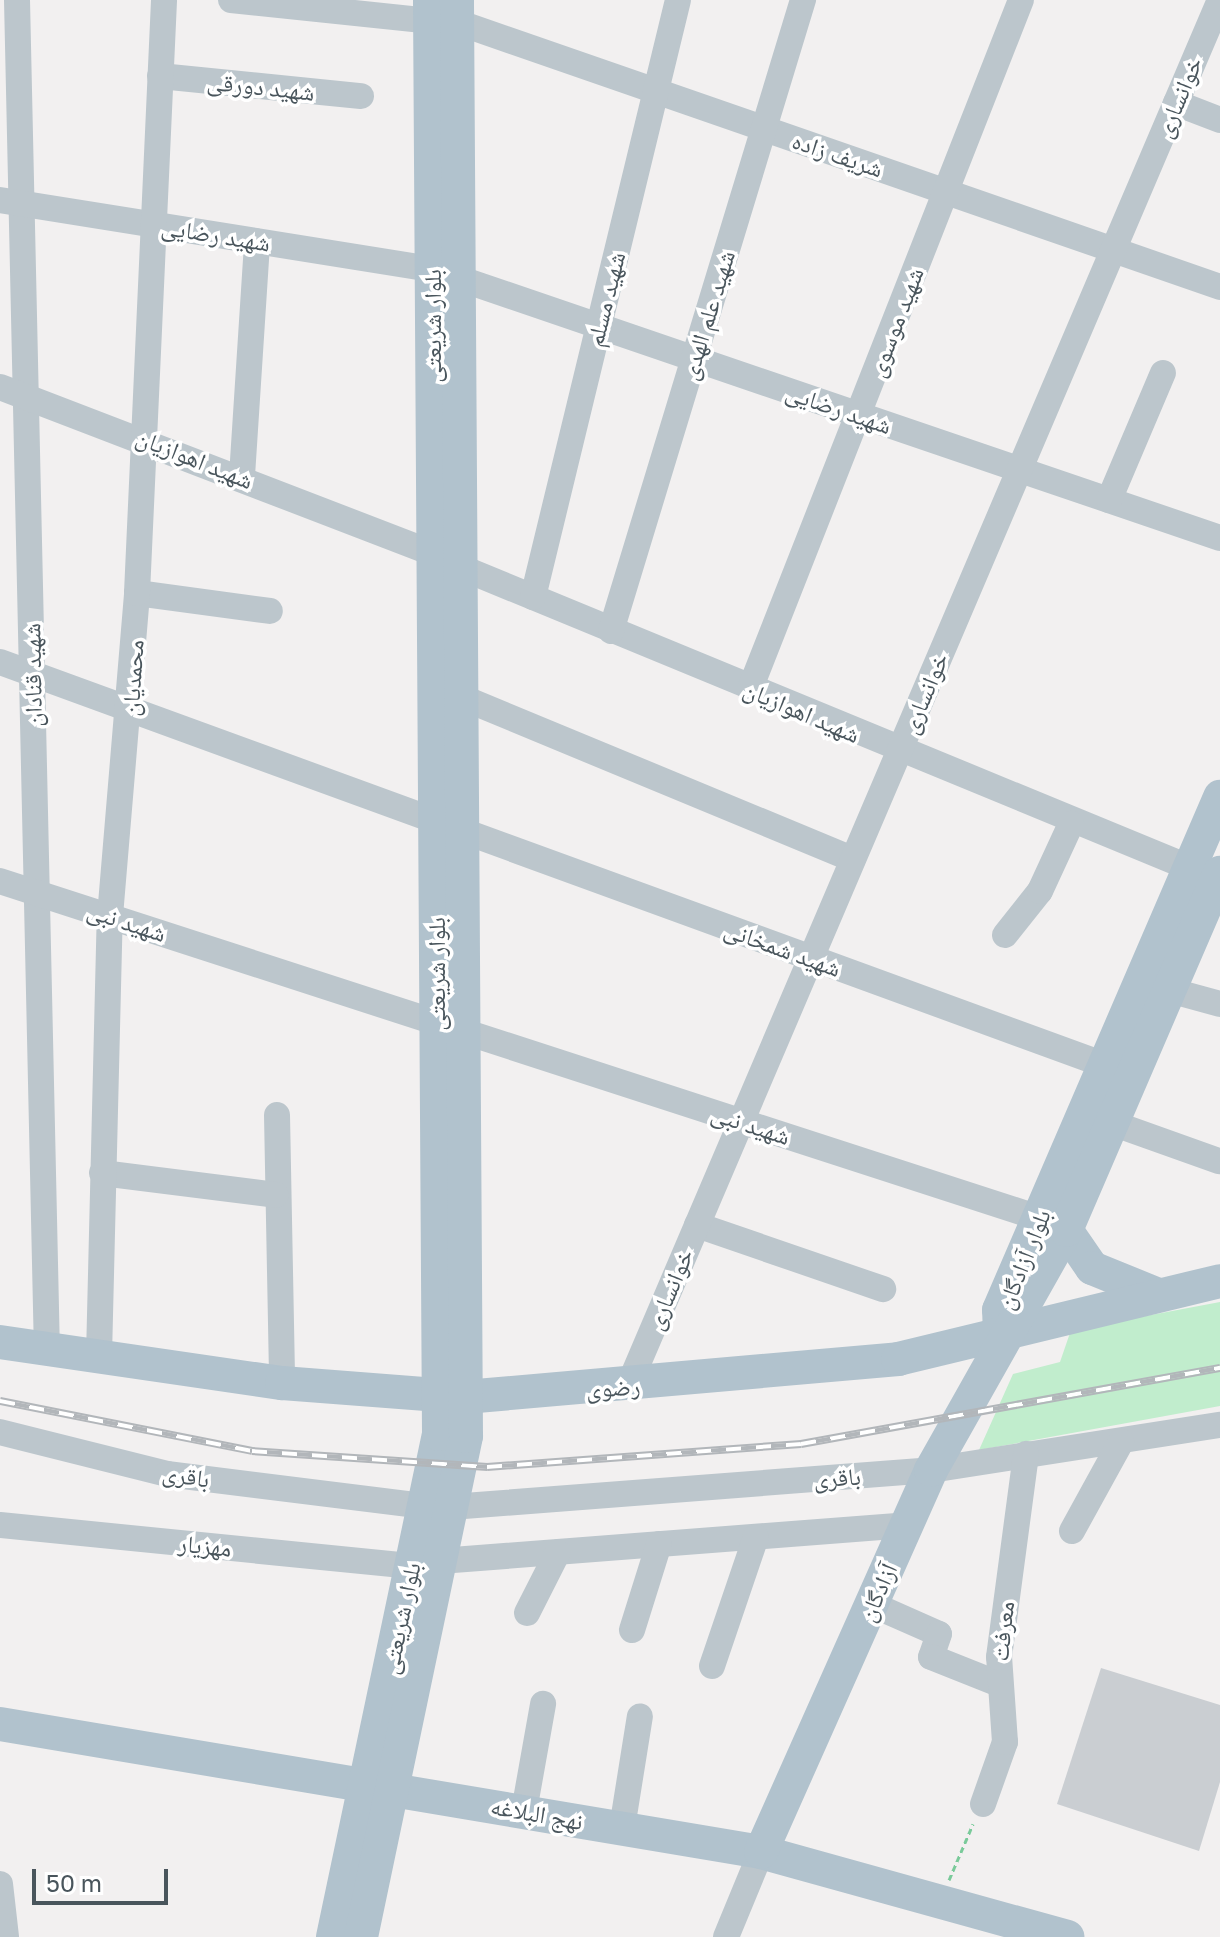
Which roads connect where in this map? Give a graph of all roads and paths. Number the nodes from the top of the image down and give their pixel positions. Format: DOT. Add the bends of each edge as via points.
graph roads {
  1 [pos="17,0"];
  2 [pos="164,0"];
  3 [pos="231,0"];
  4 [pos="678,0"];
  5 [pos="803,0"];
  6 [pos="1021,0"];
  7 [pos="1220,0"];
  8 [pos="443,11"];
  9 [pos="160,76"];
  10 [pos="656,91"];
  11 [pos="361,96"];
  12 [pos="1176,103"];
  13 [pos="1220,120"];
  14 [pos="764,128"];
  15 [pos="946,191"];
  16 [pos="10,202"];
  17 [pos="151,224"];
  18 [pos="257,241"];
  19 [pos="1113,249"];
  20 [pos="445,273"];
  21 [pos="1220,287"];
  22 [pos="599,326"];
  23 [pos="694,359"];
  24 [pos="1163,373"];
  25 [pos="13,389"];
  26 [pos="858,415"];
  27 [pos="145,437"];
  28 [pos="1019,470"];
  29 [pos="242,476"];
  30 [pos="1109,500"];
  31 [pos="1220,538"];
  32 [pos="447,560"];
  33 [pos="137,593"];
  34 [pos="533,597"];
  35 [pos="270,611"];
  36 [pos="611,631"];
  37 [pos="0,662"];
  38 [pos="32,673"];
  39 [pos="750,689"];
  40 [pos="461,697"];
  41 [pos="130,712"];
  42 [pos="899,752"];
  43 [pos="1220,797"];
  44 [pos="1071,824"];
  45 [pos="448,826"];
  46 [pos="853,859"];
  47 [pos="1212,875"];
  48 [pos="0,881"];
  49 [pos="37,893"];
  50 [pos="110,916"];
  51 [pos="1005,935"];
  52 [pos="810,958"];
  53 [pos="1169,990"];
  54 [pos="1220,1004"];
  55 [pos="450,1025"];
  56 [pos="1105,1065"];
  57 [pos="277,1115"];
  58 [pos="741,1121"];
  59 [pos="1112,1123"];
  60 [pos="1219,1161"];
  61 [pos="102,1173"];
  62 [pos="276,1195"];
  63 [pos="1052,1224"];
  64 [pos="697,1225"];
  65 [pos="1220,1281"];
  66 [pos="883,1289"];
  67 [pos="1156,1294"];
  68 [pos="1000,1336"];
  69 [pos="0,1342"];
  70 [pos="47,1350"];
  71 [pos="99,1356"];
  72 [pos="282,1383"];
  73 [pos="628,1387"];
  74 [pos="452,1398"];
  75 [pos="1220,1425"];
  76 [pos="0,1432"];
  77 [pos="1121,1442"];
  78 [pos="1026,1454"];
  79 [pos="931,1470"];
  80 [pos="437,1507"];
  81 [pos="0,1525"];
  82 [pos="907,1525"];
  83 [pos="1072,1531"];
  84 [pos="756,1537"];
  85 [pos="659,1544"];
  86 [pos="558,1552"];
  87 [pos="425,1563"];
  88 [pos="871,1604"];
  89 [pos="527,1613"];
  90 [pos="632,1630"];
  91 [pos="712,1666"];
  92 [pos="999,1684"];
  93 [pos="543,1704"];
  94 [pos="640,1716"];
  95 [pos="0,1724"];
  96 [pos="378,1786"];
  97 [pos="983,1804"];
  98 [pos="524,1811"];
  99 [pos="622,1828"];
  100 [pos="761,1852"];
  101 [pos="0,1884"];
  102 [pos="939,1901"];
  103 [pos="981,1925"];
  104 [pos="7,1937"];
  105 [pos="333,1937"];
  106 [pos="361,1937"];
  107 [pos="726,1937"];
  108 [pos="1067,1937"];
  1 -- 16 [label="street, شهید قنادان"];
  2 -- 9 [label="street, محمدیان"];
  3 -- 8 [label="street, شریف زاده"];
  4 -- 10 [label="street, شهید مسلم"];
  5 -- 14 [label="street, شهید علم الهدی"];
  6 -- 15 [label="street, شهید موسوی"];
  7 -- 12 [label="street, خوانساری"];
  8 -- 10 [label="street, شریف زاده"];
  8 -- 20 [label="main road, بلوار شریعتی"];
  9 -- 11 [label="street, شهید دورقی"];
  9 -- 17 [label="street, محمدیان"];
  10 -- 14 [label="street, شریف زاده"];
  10 -- 22 [label="street, شهید مسلم"];
  12 -- 13 [label="street"];
  12 -- 19 [label="street, خوانساری"];
  14 -- 15 [label="street, شریف زاده"];
  14 -- 23 [label="street, شهید علم الهدی"];
  15 -- 19 [label="street, شریف زاده"];
  15 -- 26 [label="street, شهید موسوی"];
  16 -- 17 [label="street, شهید رضایی"];
  16 -- 25 [label="street, شهید قنادان"];
  17 -- 18 [label="street, شهید رضایی"];
  17 -- 27 [label="street, محمدیان"];
  18 -- 20 [label="street, شهید رضایی"];
  18 -- 29 [label="street"];
  19 -- 21 [label="street, شریف زاده"];
  19 -- 28 [label="street, خوانساری"];
  20 -- 22 [label="street, شهید رضایی"];
  20 -- 32 [label="main road, بلوار شریعتی"];
  22 -- 23 [label="street, شهید رضایی"];
  22 -- 34 [label="street, شهید مسلم"];
  23 -- 26 [label="street, شهید رضایی"];
  23 -- 36 [label="street, شهید علم الهدی"];
  24 -- 30 [label="street"];
  25 -- 27 [label="street, شهید اهوازیان"];
  25 -- 38 [label="street, شهید قنادان"];
  26 -- 28 [label="street, شهید رضایی"];
  26 -- 39 [label="street, شهید موسوی"];
  27 -- 29 [label="street, شهید اهوازیان"];
  27 -- 33 [label="street, محمدیان"];
  28 -- 30 [label="street, شهید رضایی"];
  28 -- 42 [label="street, خوانساری"];
  29 -- 32 [label="street, شهید اهوازیان"];
  30 -- 31 [label="street, شهید رضایی"];
  32 -- 34 [label="street, شهید اهوازیان"];
  32 -- 40 [label="main road, بلوار شریعتی"];
  32 -- 45 [label="main road, بلوار شریعتی"];
  33 -- 35 [label="street"];
  33 -- 41 [label="street, محمدیان"];
  34 -- 36 [label="street, شهید اهوازیان"];
  36 -- 39 [label="street, شهید اهوازیان"];
  37 -- 38 [label="street, شهید شمخانی"];
  38 -- 41 [label="street, شهید شمخانی"];
  38 -- 49 [label="street, شهید قنادان"];
  39 -- 42 [label="street, شهید اهوازیان"];
  40 -- 45 [label="main road, بلوار شریعتی"];
  40 -- 46 [label="street"];
  41 -- 45 [label="street, شهید شمخانی"];
  41 -- 50 [label="street, محمدیان"];
  42 -- 44 [label="street, شهید اهوازیان"];
  42 -- 46 [label="street, خوانساری"];
  43 -- 47 [label="main road, بلوار آزادگان"];
  44 -- 47 [label="street, شهید اهوازیان"];
  44 -- 51 [label="street" via="1040,891"];
  45 -- 52 [label="street, شهید شمخانی"];
  45 -- 55 [label="main road, بلوار شریعتی"];
  46 -- 52 [label="street, خوانساری"];
  47 -- 53 [label="main road, بلوار آزادگان"];
  47 -- 56 [label="main road, بلوار آزادگان"];
  48 -- 49 [label="street, شهید نبی"];
  49 -- 50 [label="street, شهید نبی"];
  49 -- 70 [label="street, شهید قنادان"];
  50 -- 55 [label="street, شهید نبی"];
  50 -- 61 [label="street, محمدیان"];
  52 -- 56 [label="street, شهید شمخانی"];
  52 -- 58 [label="street, خوانساری"];
  53 -- 54 [label="street"];
  53 -- 59 [label="main road, بلوار آزادگان"];
  55 -- 58 [label="street, شهید نبی"];
  55 -- 74 [label="main road, بلوار شریعتی"];
  56 -- 63 [label="main road, بلوار آزادگان"];
  57 -- 62 [label="street"];
  58 -- 63 [label="street, شهید نبی"];
  58 -- 64 [label="street, خوانساری"];
  59 -- 60 [label="street"];
  59 -- 63 [label="main road, بلوار آزادگان"];
  61 -- 62 [label="street"];
  61 -- 71 [label="street, محمدیان"];
  62 -- 72 [label="street"];
  63 -- 67 [label="main road" via="1111,1282"];
  63 -- 68 [label="main road, بلوار آزادگان" via="999,1310"];
  64 -- 66 [label="street"];
  64 -- 73 [label="street, خوانساری"];
  65 -- 67 [label="main road, رضوی"];
  67 -- 68 [label="main road, رضوی"];
  68 -- 73 [label="main road, رضوی" via="861,1364"];
  68 -- 79 [label="main road, آزادگان"];
  69 -- 70 [label="main road, رضوی"];
  70 -- 71 [label="main road, رضوی"];
  71 -- 72 [label="main road, رضوی"];
  72 -- 74 [label="main road, رضوی"];
  73 -- 74 [label="main road, رضوی"];
  74 -- 80 [label="main road, بلوار شریعتی"];
  75 -- 77 [label="street, باقری"];
  76 -- 80 [label="street, باقری" via="167,1474"];
  77 -- 78 [label="street, باقری"];
  77 -- 83 [label="street"];
  78 -- 79 [label="street, باقری"];
  78 -- 92 [label="street, معرفت"];
  79 -- 80 [label="street, باقری"];
  79 -- 82 [label="main road, آزادگان"];
  80 -- 87 [label="main road, بلوار شریعتی"];
  81 -- 87 [label="street, مهزیار"];
  82 -- 84 [label="street"];
  82 -- 88 [label="main road, آزادگان"];
  84 -- 85 [label="street"];
  84 -- 91 [label="street"];
  85 -- 86 [label="street"];
  85 -- 90 [label="street"];
  86 -- 87 [label="street"];
  86 -- 89 [label="street"];
  87 -- 96 [label="main road, بلوار شریعتی"];
  88 -- 92 [label="street" via="939,1634 931,1657"];
  88 -- 100 [label="main road, آزادگان"];
  92 -- 97 [label="street, معرفت" via="1005,1742"];
  93 -- 98 [label="street"];
  94 -- 99 [label="street"];
  95 -- 96 [label="main road, نهج البلاغه"];
  96 -- 98 [label="main road, نهج البلاغه"];
  96 -- 105 [label="main road, بلوار شریعتی"];
  96 -- 106 [label="main road, بلوار شریعتی"];
  97 -- 102 [label="path"];
  98 -- 99 [label="main road, نهج البلاغه"];
  99 -- 100 [label="main road, نهج البلاغه"];
  100 -- 102 [label="main road, نهج البلاغه"];
  100 -- 107 [label="street"];
  101 -- 104 [label="street"];
  102 -- 103 [label="main road, نهج البلاغه"];
  103 -- 108 [label="main road, نهج البلاغه"];
}
